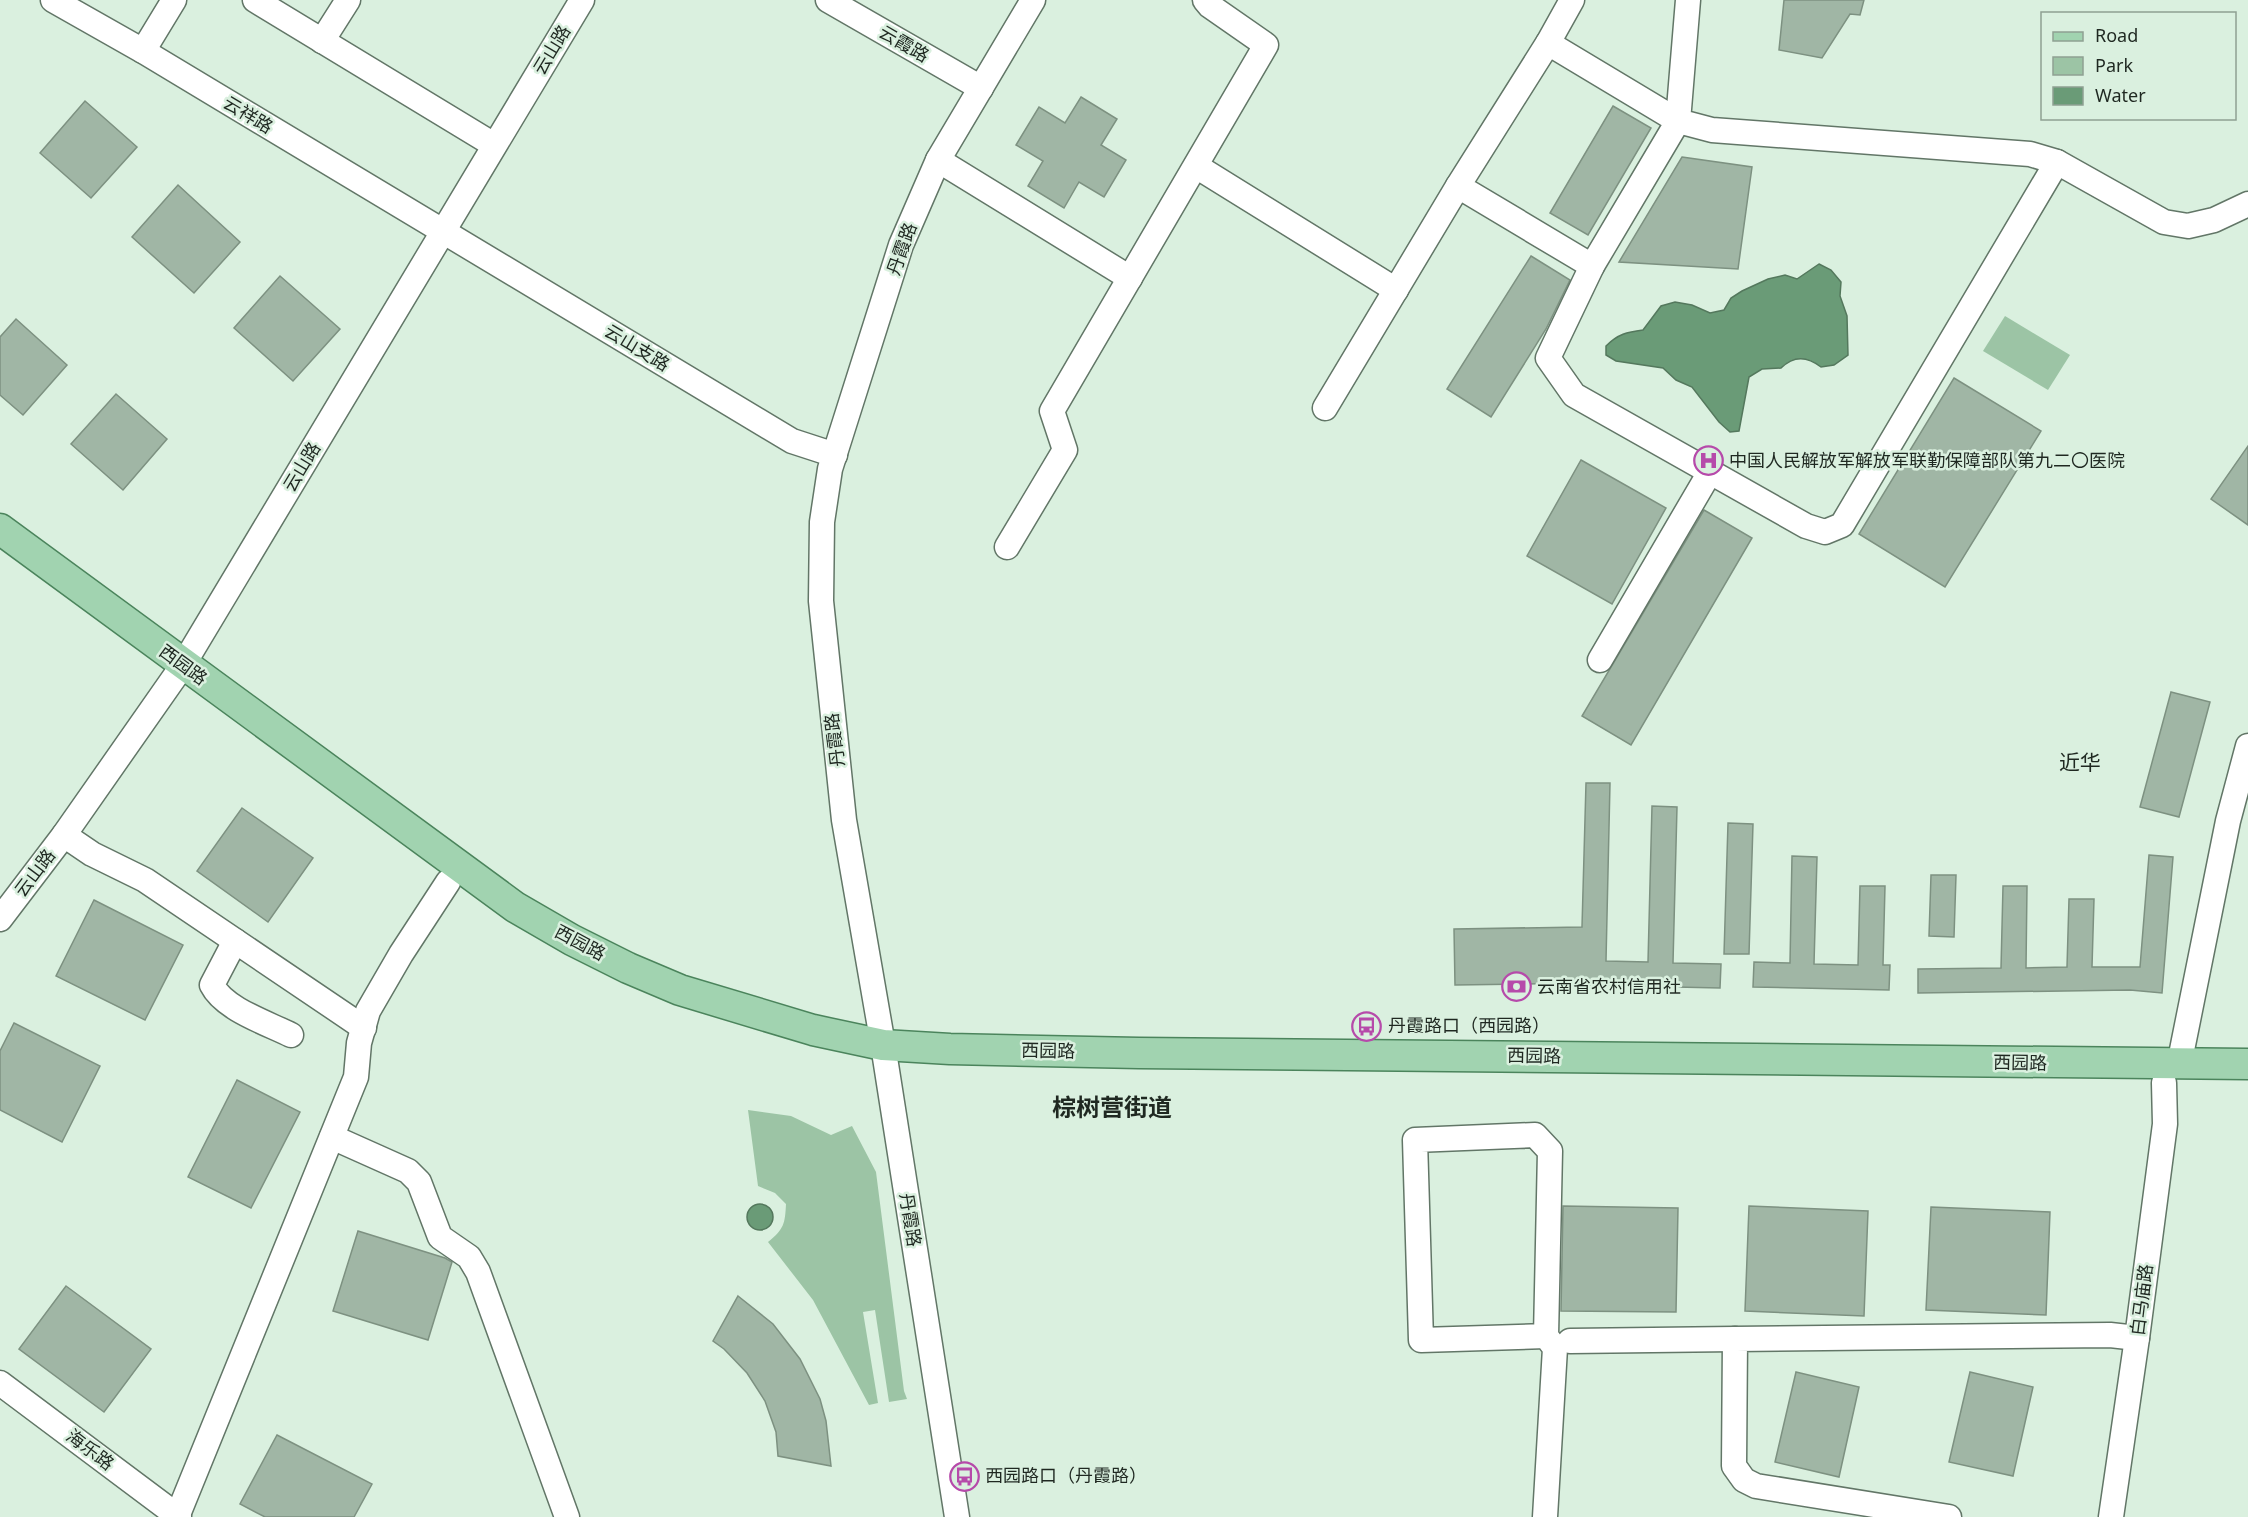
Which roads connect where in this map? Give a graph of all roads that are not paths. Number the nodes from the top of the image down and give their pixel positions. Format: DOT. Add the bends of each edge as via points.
graph roads {
  1 [pos="52,0"];
  2 [pos="174,0"];
  3 [pos="255,0"];
  4 [pos="348,0"];
  5 [pos="582,0"];
  6 [pos="828,0"];
  7 [pos="1033,0"];
  8 [pos="1205,0"];
  9 [pos="1572,0"];
  10 [pos="1688,0"];
  11 [pos="322,41"];
  12 [pos="1548,43"];
  13 [pos="144,51"];
  14 [pos="981,88"];
  15 [pos="1678,121"];
  16 [pos="494,145"];
  17 [pos="938,160"];
  18 [pos="2057,162"];
  19 [pos="1196,165"];
  20 [pos="1458,186"];
  21 [pos="2248,204"];
  22 [pos="443,230"];
  23 [pos="1592,266"];
  24 [pos="1130,278"];
  25 [pos="1396,290"];
  26 [pos="1325,408"];
  27 [pos="835,455"];
  28 [pos="1710,472"];
  29 [pos="0,529"];
  30 [pos="1007,547"];
  31 [pos="0,552"];
  32 [pos="1600,660"];
  33 [pos="178,672"];
  34 [pos="2248,746"];
  35 [pos="64,835"];
  36 [pos="448,882"];
  37 [pos="0,919"];
  38 [pos="235,941"];
  39 [pos="364,1028"];
  40 [pos="291,1035"];
  41 [pos="884,1054"];
  42 [pos="2248,1064"];
  43 [pos="2172,1074"];
  44 [pos="2248,1083"];
  45 [pos="332,1137"];
  46 [pos="1546,1336"];
  47 [pos="2137,1338"];
  48 [pos="1735,1339"];
  49 [pos="1570,1341"];
  50 [pos="0,1383"];
  51 [pos="178,1517"];
  52 [pos="567,1517"];
  53 [pos="957,1517"];
  54 [pos="1545,1517"];
  55 [pos="1949,1517"];
  56 [pos="2111,1517"];
  1 -- 13 [label="street, 云祥路"];
  2 -- 13 [label="street"];
  3 -- 11 [label="street"];
  4 -- 11 [label="street"];
  5 -- 16 [label="street, 云山路"];
  6 -- 14 [label="street, 云霞路"];
  7 -- 14 [label="street, 丹霞路"];
  8 -- 19 [label="street" via="1266,45"];
  9 -- 12 [label="street"];
  10 -- 15 [label="street"];
  11 -- 16 [label="street"];
  12 -- 15 [label="street"];
  12 -- 20 [label="street"];
  13 -- 22 [label="street, 云祥路"];
  14 -- 17 [label="street, 丹霞路"];
  15 -- 18 [label="street" via="1712,130 2030,154"];
  15 -- 23 [label="street"];
  16 -- 22 [label="street, 云山路"];
  17 -- 24 [label="street"];
  17 -- 27 [label="street, 丹霞路" via="902,245"];
  18 -- 21 [label="street" via="2164,222 2188,226 2214,220"];
  18 -- 28 [label="street" via="1842,525 1825,532 1806,526"];
  19 -- 24 [label="street"];
  19 -- 25 [label="street"];
  20 -- 23 [label="street"];
  20 -- 25 [label="street"];
  22 -- 27 [label="street, 云山支路" via="792,441"];
  22 -- 33 [label="street, 云山路"];
  23 -- 28 [label="street" via="1548,358 1574,395"];
  24 -- 30 [label="street" via="1052,411 1065,450"];
  25 -- 26 [label="street"];
  27 -- 41 [label="street, 丹霞路" via="822,522 822,613 844,820"];
  28 -- 32 [label="street"];
  29 -- 33 [label="main road, 西园路"];
  31 -- 33 [label="main road, 西园路"];
  33 -- 35 [label="street, 云山路"];
  33 -- 36 [label="main road, 西园路"];
  33 -- 41 [label="main road, 西园路" via="515,908 572,940 680,990"];
  34 -- 43 [label="street, 白马庙路"];
  35 -- 37 [label="street, 云山路"];
  35 -- 38 [label="street" via="92,854 145,880"];
  36 -- 39 [label="street" via="368,1011"];
  36 -- 41 [label="main road, 西园路" via="505,923 563,956 673,1007 809,1047"];
  38 -- 39 [label="street"];
  38 -- 40 [label="street" via="212,985 216,993 227,1003"];
  39 -- 45 [label="street" via="356,1077"];
  41 -- 43 [label="main road, 西园路" via="950,1049"];
  41 -- 53 [label="street, 丹霞路"];
  42 -- 43 [label="main road, 西园路"];
  43 -- 44 [label="main road, 西园路"];
  43 -- 47 [label="street, 白马庙路"];
  45 -- 51 [label="street"];
  45 -- 52 [label="street" via="408,1171 419,1182 440,1237 470,1257"];
  46 -- 46 [label="street" via="1421,1340 1415,1140 1534,1135 1550,1151"];
  46 -- 54 [label="street" via="1555,1348"];
  47 -- 48 [label="street" via="2110,1335"];
  47 -- 56 [label="street, 白马庙路"];
  48 -- 49 [label="street"];
  48 -- 55 [label="street" via="1734,1467 1744,1480 1756,1486"];
  50 -- 51 [label="street, 海乐路"];
}
